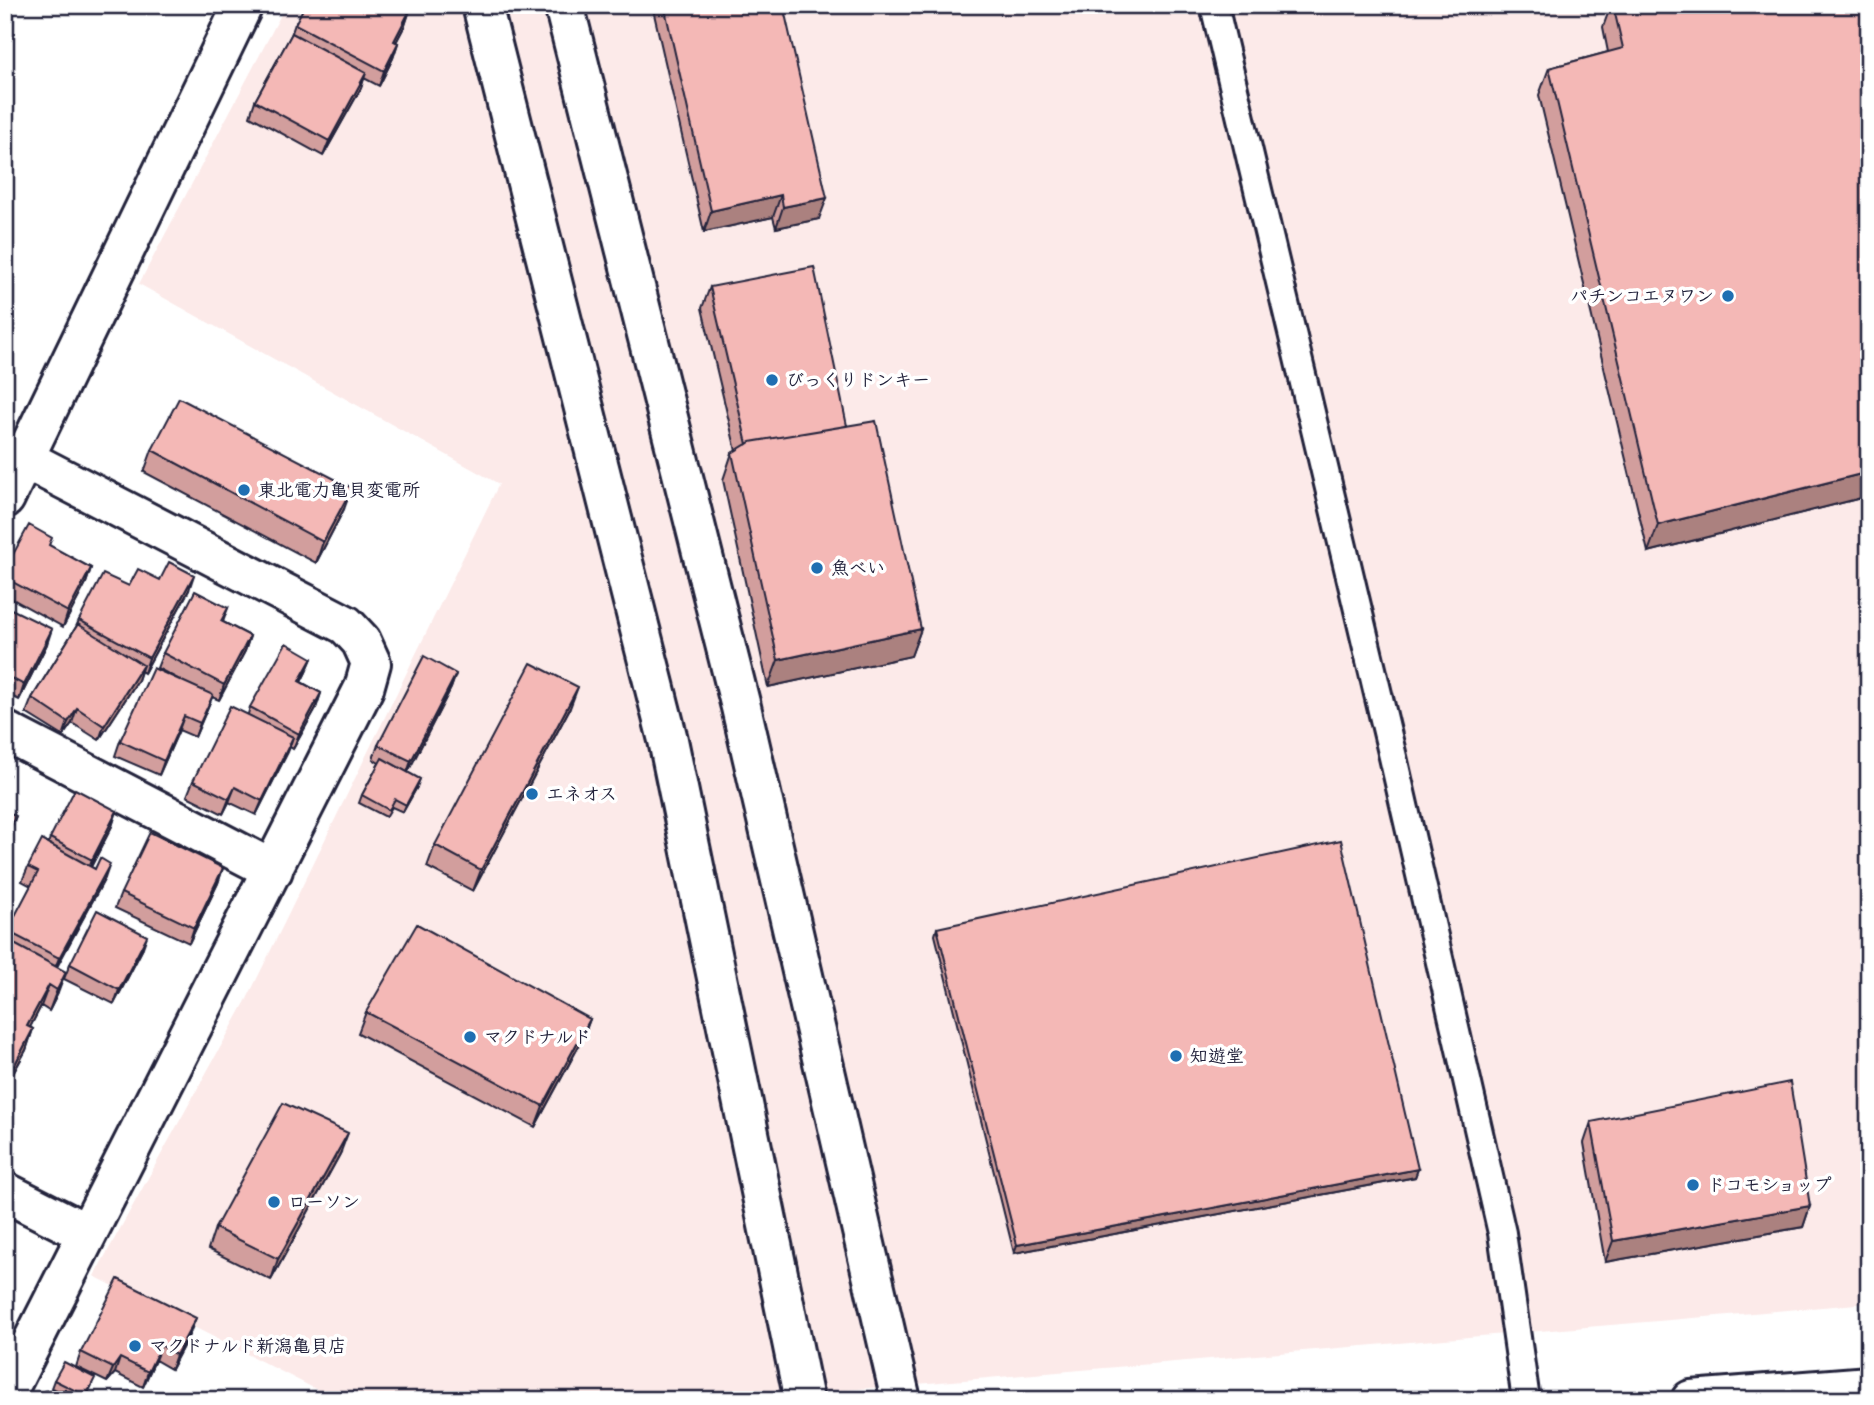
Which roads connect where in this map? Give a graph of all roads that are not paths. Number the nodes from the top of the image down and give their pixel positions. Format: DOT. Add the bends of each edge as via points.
graph roads {
  1 [pos="243,5"];
  2 [pos="482,5"];
  3 [pos="564,5"];
  4 [pos="1214,5"];
  5 [pos="25,459"];
  6 [pos="5,498"];
  7 [pos="5,731"];
  8 [pos="272,870"];
  9 [pos="5,1192"];
  10 [pos="86,1233"];
  11 [pos="1869,1386"];
  12 [pos="5,1396"];
  13 [pos="804,1400"];
  14 [pos="901,1400"];
  15 [pos="1526,1400"];
  16 [pos="1691,1400"];
  1 -- 5 [label="street"];
  2 -- 13 [label="street" via="668,740"];
  3 -- 14 [label="street" via="741,707"];
  4 -- 15 [label="lane" via="1499,1219"];
  5 -- 6 [label="street"];
  5 -- 8 [label="street" via="346,625 362,641 371,663 364,688"];
  7 -- 8 [label="street"];
  8 -- 10 [label="street"];
  9 -- 10 [label="street"];
  10 -- 12 [label="street"];
  11 -- 16 [label="street"];
}
